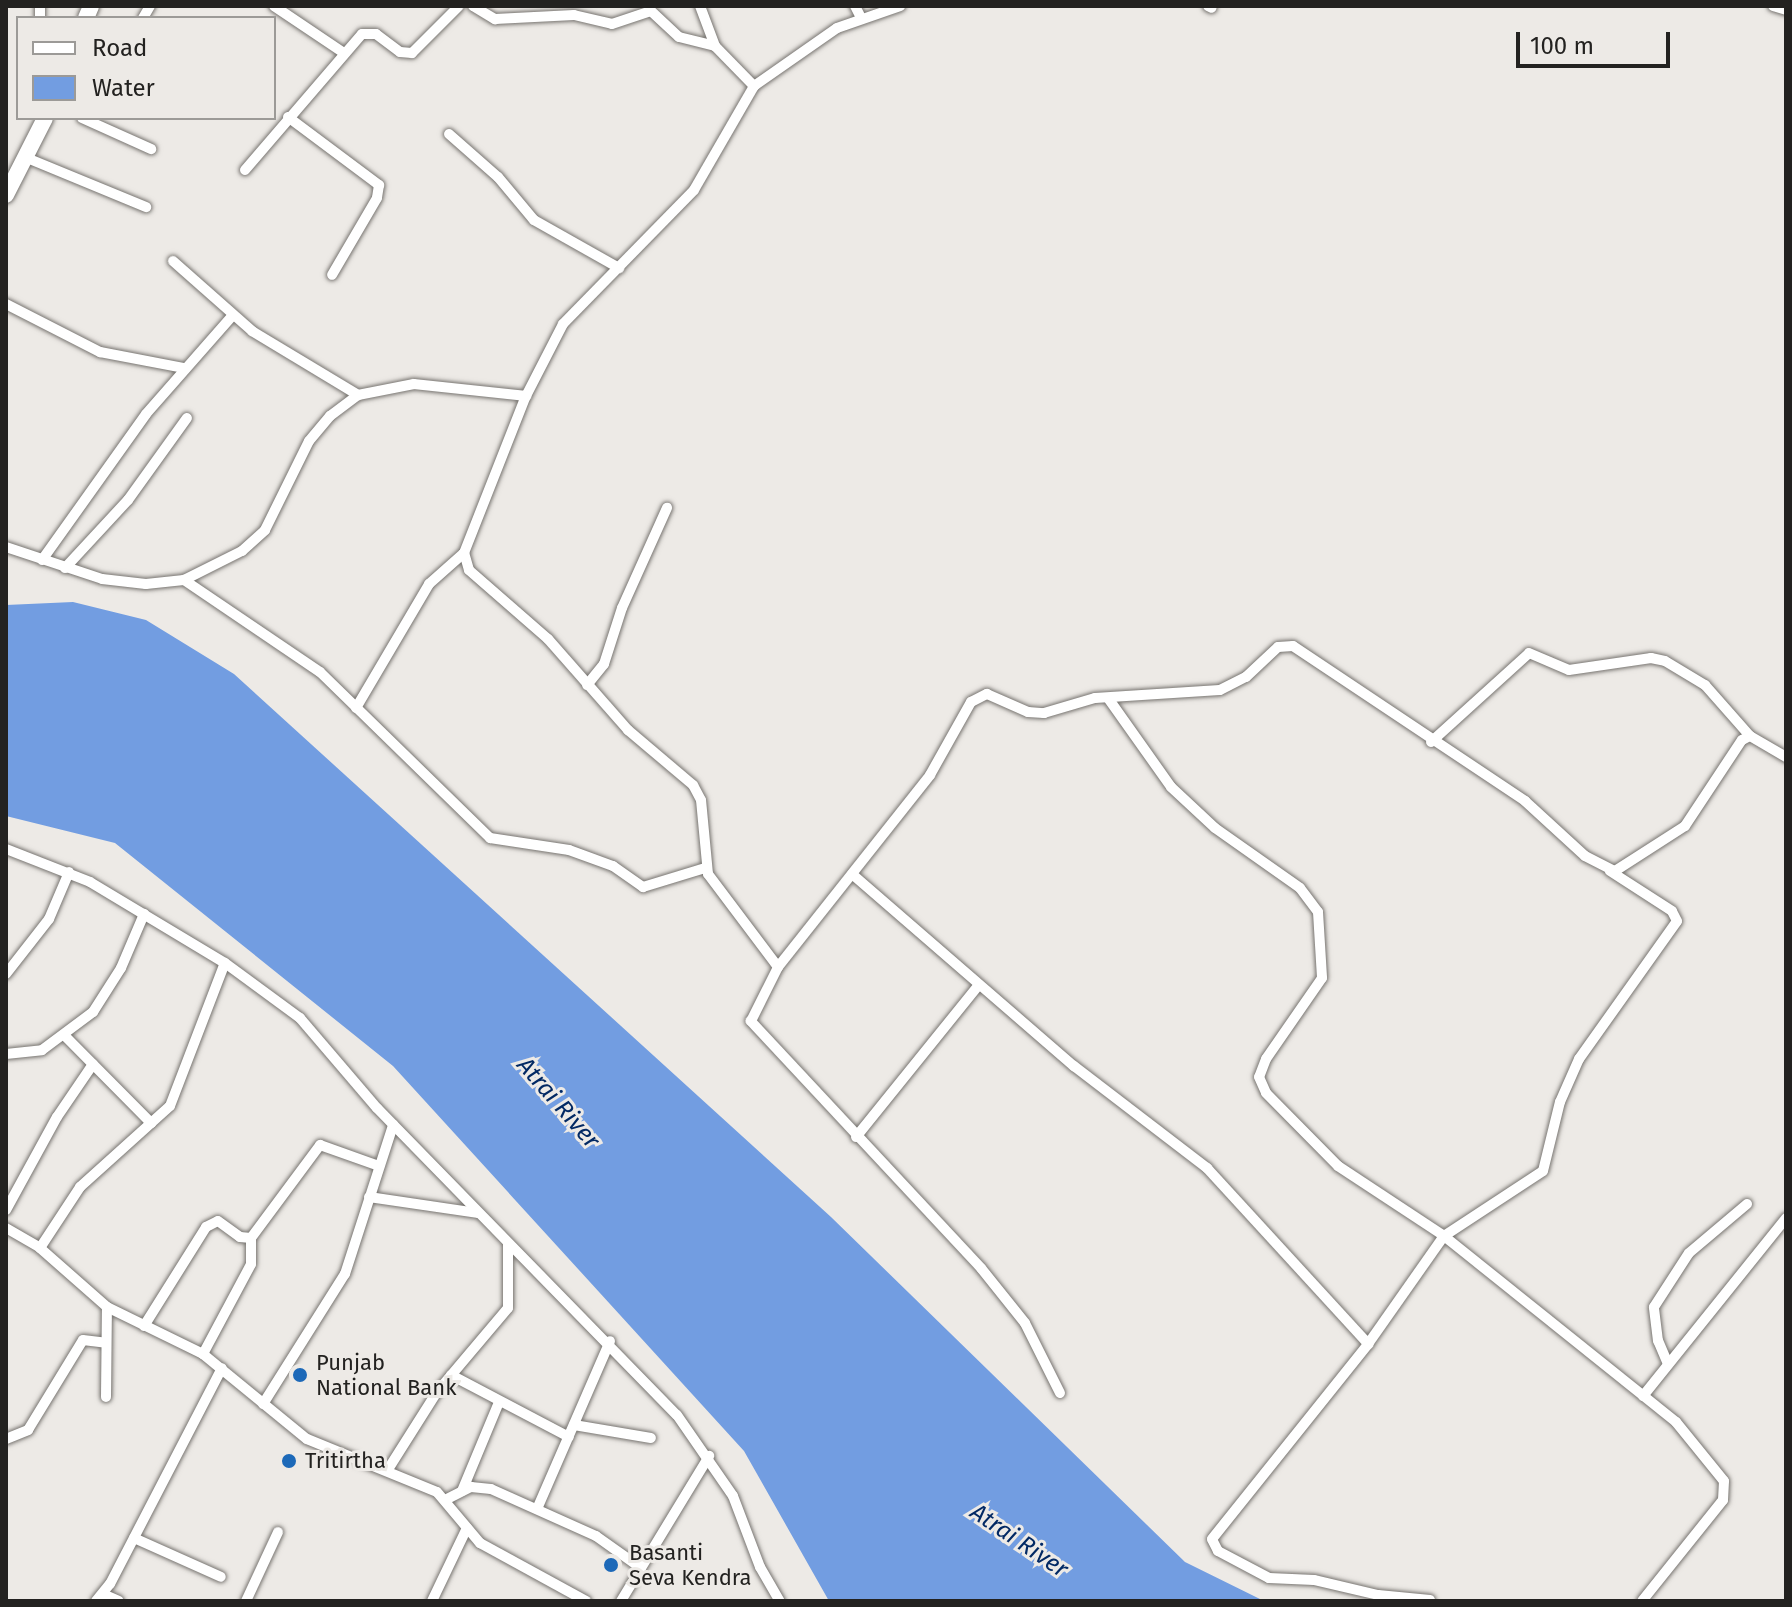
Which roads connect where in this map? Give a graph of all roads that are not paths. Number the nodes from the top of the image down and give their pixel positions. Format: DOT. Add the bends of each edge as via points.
graph roads {
  1 [pos="459,6"];
  2 [pos="473,6"];
  3 [pos="700,6"];
  4 [pos="855,6"];
  5 [pos="900,6"];
  6 [pos="1773,6"];
  7 [pos="279,7"];
  8 [pos="1786,10"];
  9 [pos="861,18"];
  10 [pos="715,46"];
  11 [pos="344,53"];
  12 [pos="754,86"];
  13 [pos="288,117"];
  14 [pos="44,120"];
  15 [pos="86,120"];
  16 [pos="449,134"];
  17 [pos="151,149"];
  18 [pos="18,164"];
  19 [pos="245,170"];
  20 [pos="6,195"];
  21 [pos="146,207"];
  22 [pos="173,261"];
  23 [pos="619,268"];
  24 [pos="332,275"];
  25 [pos="6,304"];
  26 [pos="232,316"];
  27 [pos="184,368"];
  28 [pos="358,395"];
  29 [pos="526,396"];
  30 [pos="187,418"];
  31 [pos="667,508"];
  32 [pos="6,547"];
  33 [pos="464,553"];
  34 [pos="42,560"];
  35 [pos="65,568"];
  36 [pos="184,580"];
  37 [pos="587,685"];
  38 [pos="1108,698"];
  39 [pos="356,708"];
  40 [pos="1750,736"];
  41 [pos="1431,742"];
  42 [pos="1786,757"];
  43 [pos="6,849"];
  44 [pos="705,868"];
  45 [pos="1610,871"];
  46 [pos="69,872"];
  47 [pos="852,874"];
  48 [pos="144,914"];
  49 [pos="225,963"];
  50 [pos="778,967"];
  51 [pos="6,974"];
  52 [pos="978,986"];
  53 [pos="64,1035"];
  54 [pos="6,1054"];
  55 [pos="93,1064"];
  56 [pos="151,1123"];
  57 [pos="393,1125"];
  58 [pos="856,1137"];
  59 [pos="379,1166"];
  60 [pos="369,1197"];
  61 [pos="1747,1204"];
  62 [pos="6,1210"];
  63 [pos="477,1213"];
  64 [pos="1786,1218"];
  65 [pos="6,1228"];
  66 [pos="1444,1236"];
  67 [pos="251,1238"];
  68 [pos="508,1244"];
  69 [pos="40,1248"];
  70 [pos="107,1307"];
  71 [pos="144,1326"];
  72 [pos="610,1341"];
  73 [pos="106,1343"];
  74 [pos="1368,1344"];
  75 [pos="203,1354"];
  76 [pos="1668,1364"];
  77 [pos="222,1368"];
  78 [pos="451,1375"];
  79 [pos="1060,1393"];
  80 [pos="1643,1396"];
  81 [pos="106,1397"];
  82 [pos="499,1402"];
  83 [pos="263,1404"];
  84 [pos="574,1425"];
  85 [pos="569,1437"];
  86 [pos="651,1438"];
  87 [pos="6,1439"];
  88 [pos="709,1456"];
  89 [pos="387,1471"];
  90 [pos="462,1491"];
  91 [pos="447,1499"];
  92 [pos="537,1509"];
  93 [pos="467,1528"];
  94 [pos="278,1532"];
  95 [pos="134,1538"];
  96 [pos="641,1568"];
  97 [pos="221,1577"];
  98 [pos="100,1598"];
  99 [pos="1430,1600"];
  100 [pos="119,1601"];
  101 [pos="246,1601"];
  102 [pos="432,1601"];
  103 [pos="586,1601"];
  104 [pos="621,1601"];
  105 [pos="780,1601"];
  106 [pos="1642,1601"];
  1 -- 11 [label="street" via="412,53 400,52 366,31"];
  2 -- 10 [label="street" via="495,19 574,15 612,24 651,11 679,37"];
  3 -- 10 [label="street"];
  4 -- 9 [label="street"];
  5 -- 9 [label="street"];
  6 -- 8 [label="street"];
  7 -- 11 [label="street"];
  9 -- 12 [label="street" via="837,28"];
  10 -- 12 [label="street"];
  11 -- 13 [label="street"];
  12 -- 23 [label="street" via="694,190"];
  13 -- 19 [label="street"];
  13 -- 24 [label="street" via="379,185 377,198"];
  14 -- 18 [label="main road"];
  15 -- 17 [label="street"];
  16 -- 23 [label="street" via="498,177 534,220"];
  18 -- 20 [label="main road"];
  18 -- 21 [label="street"];
  22 -- 26 [label="street"];
  23 -- 29 [label="street" via="551,341"];
  25 -- 27 [label="street" via="100,352"];
  26 -- 27 [label="street"];
  26 -- 28 [label="street"];
  27 -- 34 [label="street"];
  28 -- 29 [label="street" via="414,384"];
  28 -- 36 [label="street" via="309,441 265,530 242,551"];
  29 -- 33 [label="street"];
  30 -- 35 [label="street" via="128,500"];
  31 -- 37 [label="street" via="626,598 604,664"];
  32 -- 34 [label="street"];
  33 -- 37 [label="street" via="469,570 548,639"];
  33 -- 39 [label="street" via="429,584"];
  34 -- 35 [label="street"];
  35 -- 36 [label="street" via="120,582"];
  36 -- 39 [label="street" via="285,644"];
  37 -- 44 [label="street" via="628,730 693,785 701,800"];
  38 -- 41 [label="street" via="1220,690 1246,677 1278,647 1293,646"];
  38 -- 47 [label="street" via="1035,713 987,694 975,698 930,775"];
  38 -- 66 [label="street" via="1171,787 1215,828 1300,888 1318,912 1322,978 1266,1059 1261,1085 1338,1166"];
  39 -- 44 [label="street" via="490,838 569,850 613,866 643,887"];
  40 -- 41 [label="street" via="1705,685 1665,661 1651,658 1569,670 1529,653"];
  40 -- 42 [label="street"];
  40 -- 45 [label="street" via="1736,746 1685,826"];
  41 -- 45 [label="street" via="1525,801"];
  43 -- 46 [label="street"];
  44 -- 50 [label="street"];
  45 -- 66 [label="street" via="1672,911 1676,925 1579,1059 1560,1102 1543,1171"];
  46 -- 48 [label="street"];
  46 -- 51 [label="street" via="49,919"];
  47 -- 50 [label="street"];
  47 -- 52 [label="street"];
  48 -- 49 [label="street"];
  48 -- 53 [label="street" via="104,998"];
  49 -- 56 [label="street" via="177,1095"];
  49 -- 57 [label="street" via="300,1018"];
  50 -- 58 [label="street" via="751,1021"];
  52 -- 58 [label="street"];
  52 -- 74 [label="street" via="1207,1168"];
  53 -- 54 [label="street" via="42,1050"];
  53 -- 55 [label="street"];
  55 -- 56 [label="street"];
  55 -- 62 [label="street"];
  56 -- 69 [label="street" via="80,1187"];
  57 -- 59 [label="street"];
  57 -- 63 [label="street"];
  58 -- 79 [label="street" via="1025,1323 1047,1357"];
  59 -- 60 [label="street"];
  59 -- 67 [label="street" via="320,1145"];
  60 -- 63 [label="street"];
  60 -- 83 [label="street" via="335,1295"];
  61 -- 76 [label="street" via="1689,1253 1654,1307 1658,1341"];
  63 -- 68 [label="street"];
  64 -- 76 [label="street"];
  65 -- 69 [label="street"];
  66 -- 74 [label="street"];
  66 -- 80 [label="street"];
  67 -- 71 [label="street" via="210,1222"];
  67 -- 75 [label="street" via="251,1264"];
  68 -- 72 [label="street"];
  68 -- 78 [label="street" via="508,1308"];
  69 -- 70 [label="street"];
  70 -- 71 [label="street"];
  70 -- 73 [label="street"];
  71 -- 75 [label="street"];
  72 -- 84 [label="street"];
  72 -- 88 [label="street"];
  73 -- 81 [label="street"];
  73 -- 87 [label="street" via="83,1340 28,1430"];
  74 -- 99 [label="street" via="1216,1527 1213,1545 1269,1578 1314,1580"];
  75 -- 77 [label="street"];
  76 -- 80 [label="street"];
  77 -- 83 [label="street"];
  77 -- 95 [label="street"];
  78 -- 82 [label="street"];
  78 -- 89 [label="street"];
  80 -- 106 [label="street" via="1676,1422 1725,1489 1723,1500"];
  82 -- 85 [label="street"];
  82 -- 90 [label="street"];
  83 -- 89 [label="street" via="307,1439"];
  84 -- 85 [label="street"];
  84 -- 86 [label="street"];
  85 -- 92 [label="street"];
  88 -- 96 [label="street"];
  88 -- 105 [label="street"];
  89 -- 91 [label="street"];
  90 -- 91 [label="street"];
  90 -- 92 [label="street" via="491,1489"];
  91 -- 93 [label="street"];
  92 -- 96 [label="street" via="609,1543"];
  93 -- 102 [label="street"];
  93 -- 103 [label="street" via="491,1550"];
  94 -- 101 [label="street"];
  95 -- 97 [label="street"];
  95 -- 98 [label="street"];
  96 -- 104 [label="street"];
  98 -- 100 [label="street"];
}
